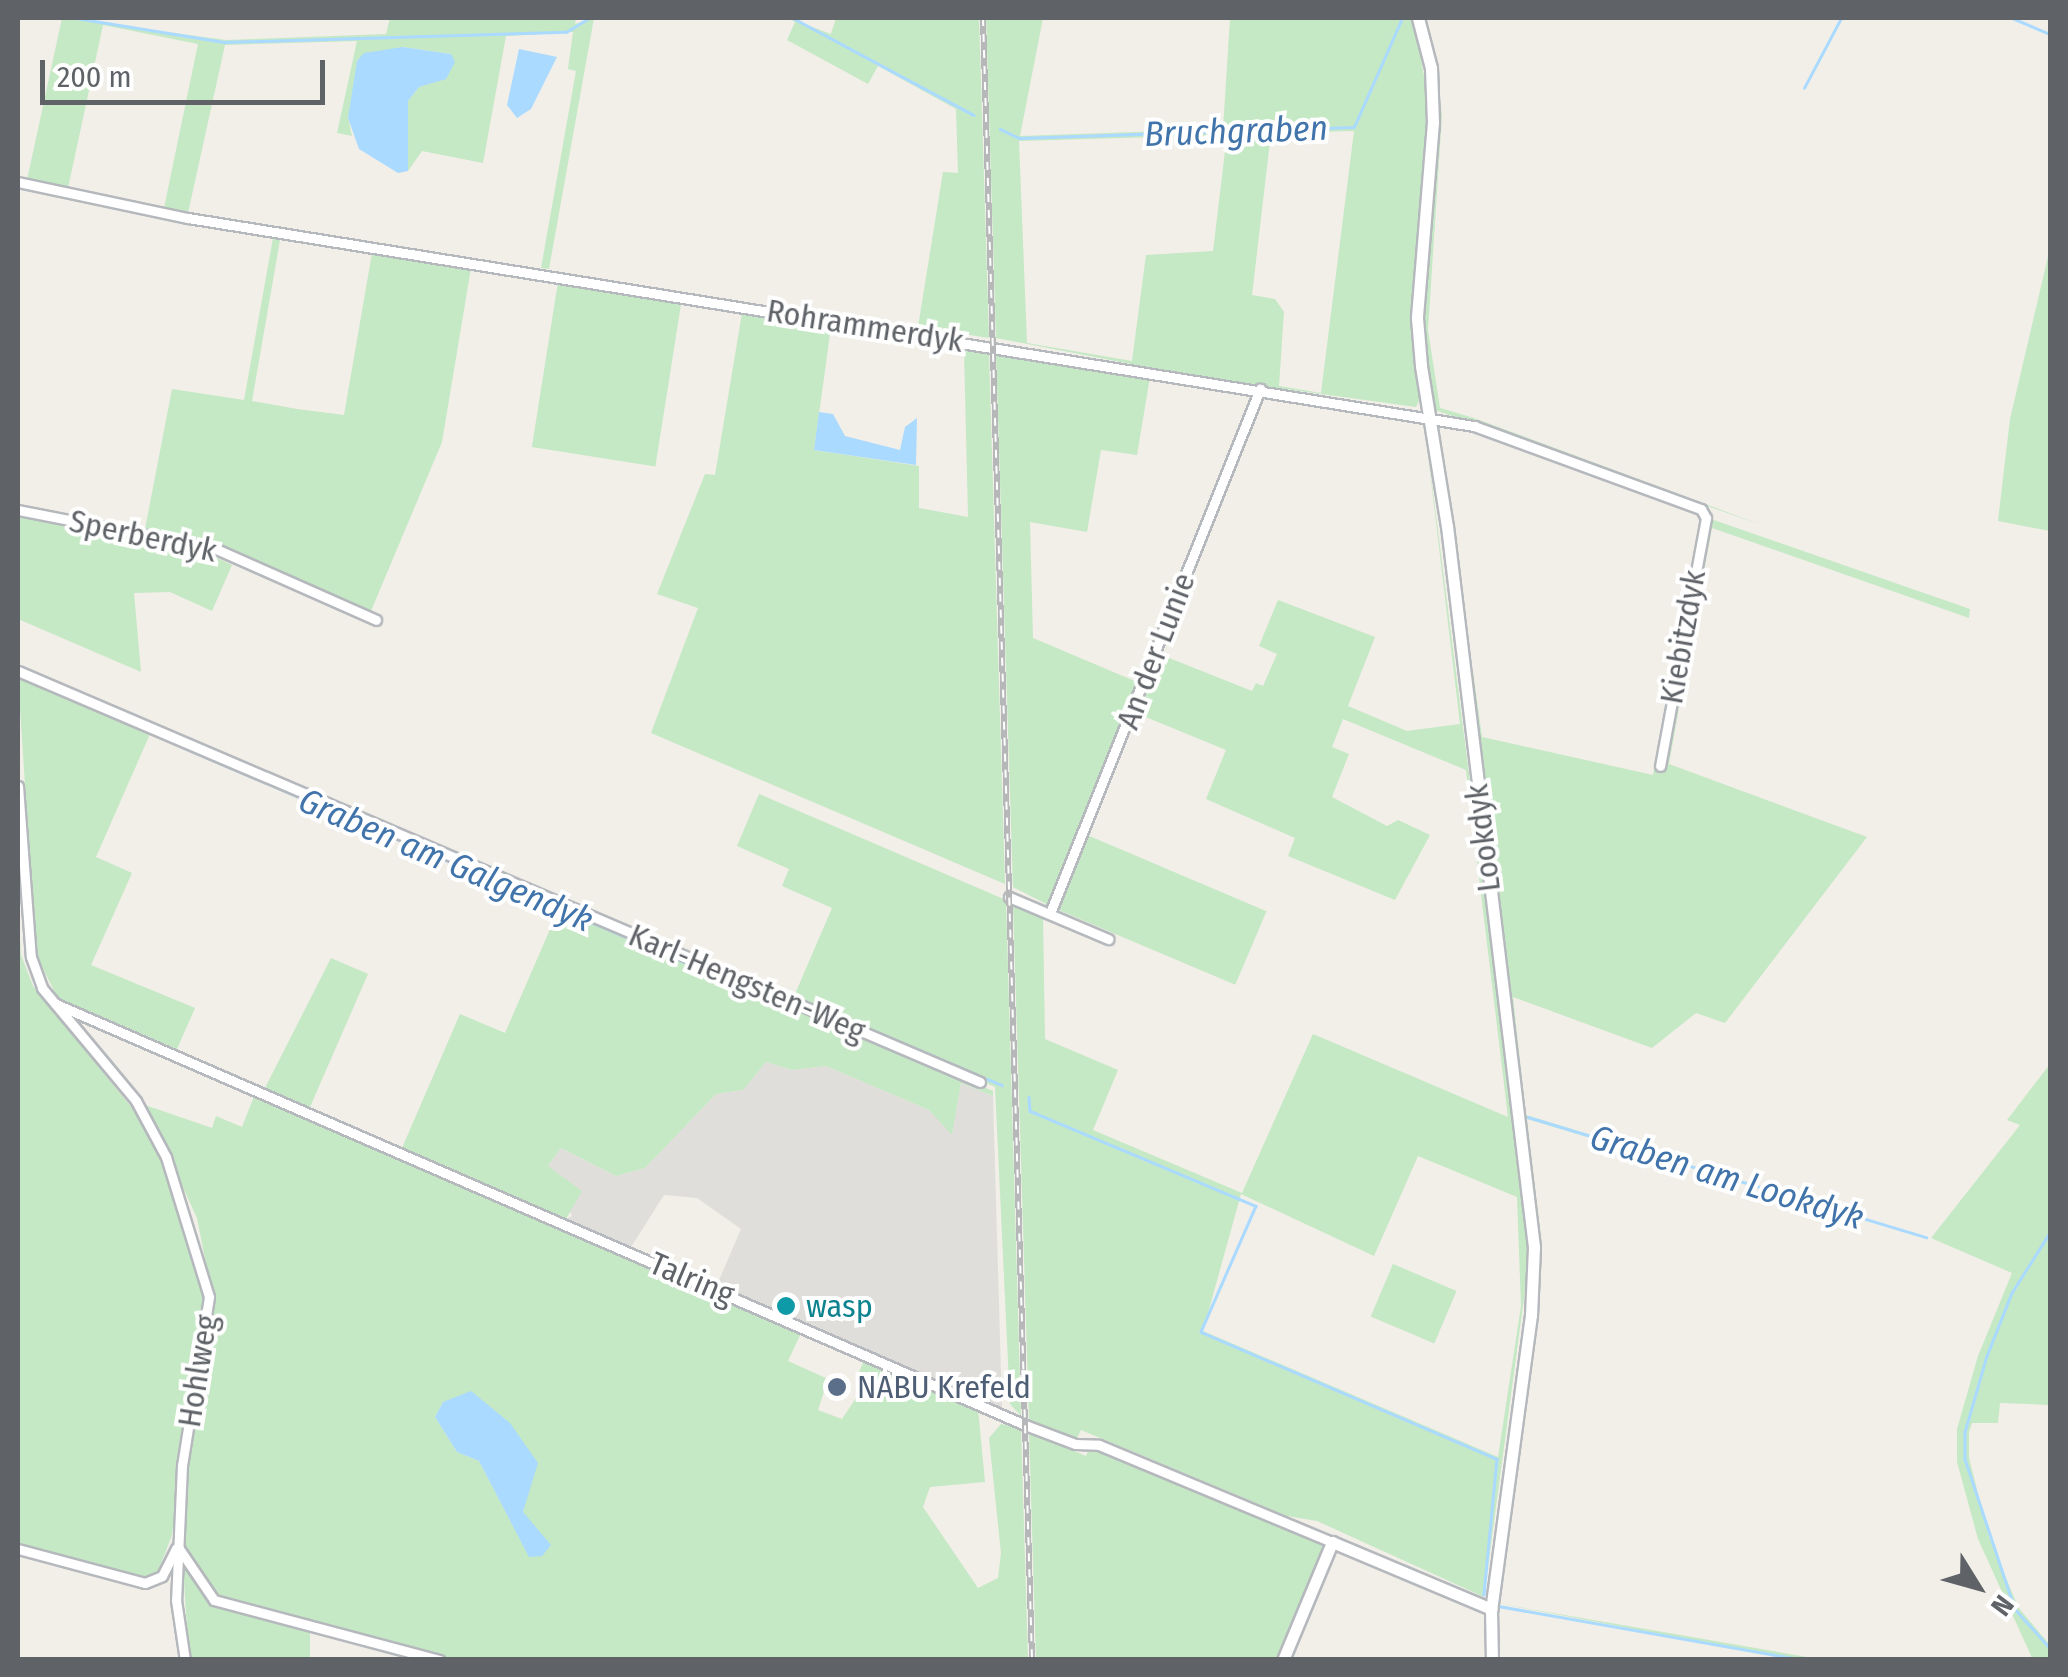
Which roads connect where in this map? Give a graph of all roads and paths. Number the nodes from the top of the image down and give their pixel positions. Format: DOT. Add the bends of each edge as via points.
graph roads {
  1 [pos="1418,18"];
  2 [pos="18,182"];
  3 [pos="1260,389"];
  4 [pos="1431,415"];
  5 [pos="18,510"];
  6 [pos="1701,510"];
  7 [pos="376,620"];
  8 [pos="18,671"];
  9 [pos="1660,766"];
  10 [pos="18,786"];
  11 [pos="1009,897"];
  12 [pos="1050,913"];
  13 [pos="1108,939"];
  14 [pos="56,1004"];
  15 [pos="980,1082"];
  16 [pos="1332,1542"];
  17 [pos="177,1545"];
  18 [pos="18,1549"];
  19 [pos="1491,1609"];
  20 [pos="185,1660"];
  21 [pos="439,1660"];
  22 [pos="1283,1660"];
  23 [pos="1492,1660"];
  1 -- 4 [label="street, Lookdyk" via="1431,68 1433,122 1417,318"];
  2 -- 3 [label="street, Rohrammerdyk" via="188,218"];
  3 -- 4 [label="street, Rohrammerdyk"];
  3 -- 12 [label="street, An der Lunie"];
  4 -- 6 [label="street, Rohrammerdyk"];
  4 -- 19 [label="street, Lookdyk" via="1534,1247 1531,1315"];
  5 -- 7 [label="street, Sperberdyk" via="216,549"];
  6 -- 9 [label="street, Kiebitzdyk" via="1706,518"];
  8 -- 15 [label="street, Karl-Hengsten-Weg"];
  10 -- 14 [label="street, Hohlweg" via="31,957"];
  11 -- 12 [label="street"];
  12 -- 13 [label="street"];
  14 -- 16 [label="street, Talring" via="1025,1425 1076,1444 1100,1444"];
  14 -- 17 [label="street, Hohlweg" via="136,1102 166,1157 209,1298 182,1465"];
  16 -- 19 [label="street, Talring"];
  16 -- 22 [label="street"];
  17 -- 18 [label="street" via="162,1576 145,1584"];
  17 -- 20 [label="street, Hohlweg"];
  17 -- 21 [label="street" via="214,1600"];
  19 -- 23 [label="street, Lookdyk"];
}
